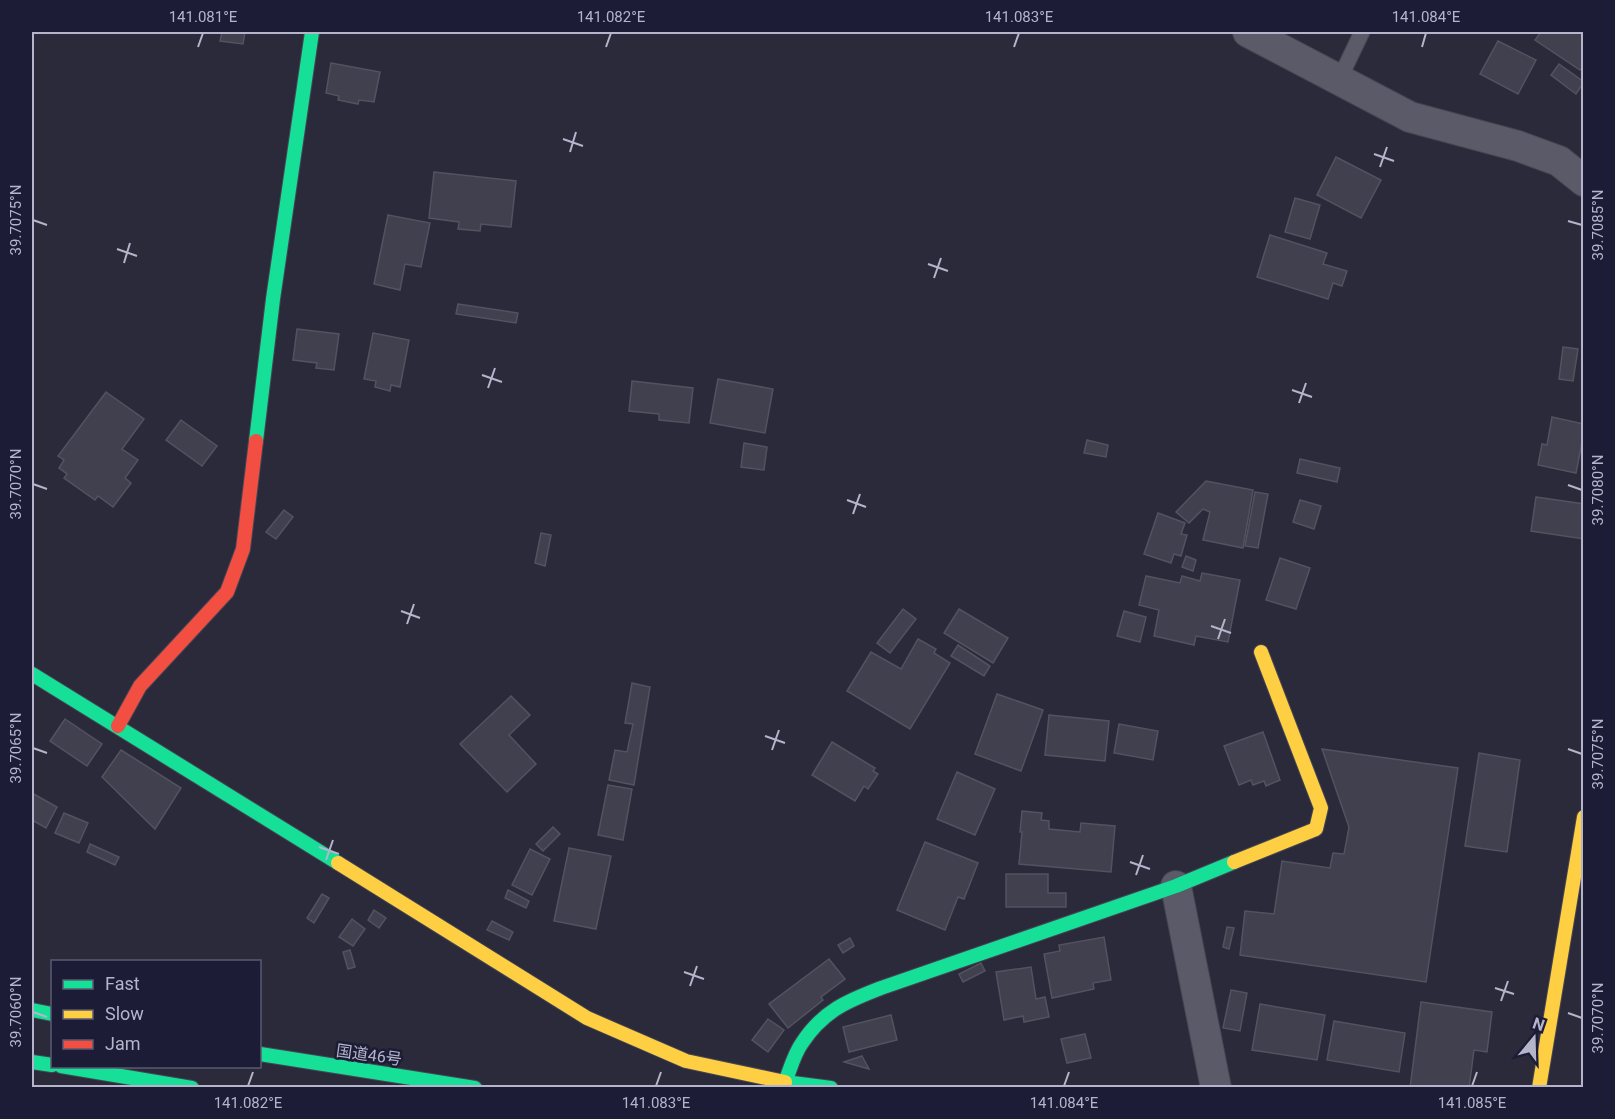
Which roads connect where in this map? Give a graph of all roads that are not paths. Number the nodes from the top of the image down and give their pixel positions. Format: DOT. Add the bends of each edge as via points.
graph roads {
  1 [pos="312,32"];
  2 [pos="1248,32"];
  3 [pos="1362,32"];
  4 [pos="1338,80"];
  5 [pos="1584,181"];
  6 [pos="1261,652"];
  7 [pos="32,674"];
  8 [pos="118,726"];
  9 [pos="1584,817"];
  10 [pos="1176,886"];
  11 [pos="32,1010"];
  12 [pos="51,1014"];
  13 [pos="261,1054"];
  14 [pos="32,1062"];
  15 [pos="51,1065"];
  16 [pos="74,1068"];
  17 [pos="784,1085"];
  18 [pos="192,1088"];
  19 [pos="475,1088"];
  20 [pos="831,1088"];
  21 [pos="1216,1088"];
  22 [pos="1539,1088"];
  1 -- 8 [label="main road" via="273,299 243,549 227,592 140,686"];
  2 -- 4 [label="street"];
  3 -- 4 [label="lane"];
  4 -- 5 [label="street" via="1410,117 1559,161"];
  6 -- 10 [label="main road" via="1321,808 1316,829"];
  7 -- 8 [label="main road"];
  8 -- 17 [label="main road" via="587,1018 686,1061"];
  9 -- 22 [label="main road"];
  10 -- 17 [label="main road" via="853,999 828,1013 801,1044"];
  10 -- 21 [label="street"];
  11 -- 12 [label="main road"];
  13 -- 19 [label="main road, 国道46号"];
  14 -- 15 [label="main road"];
  16 -- 18 [label="main road"];
  17 -- 20 [label="main road"];
}
